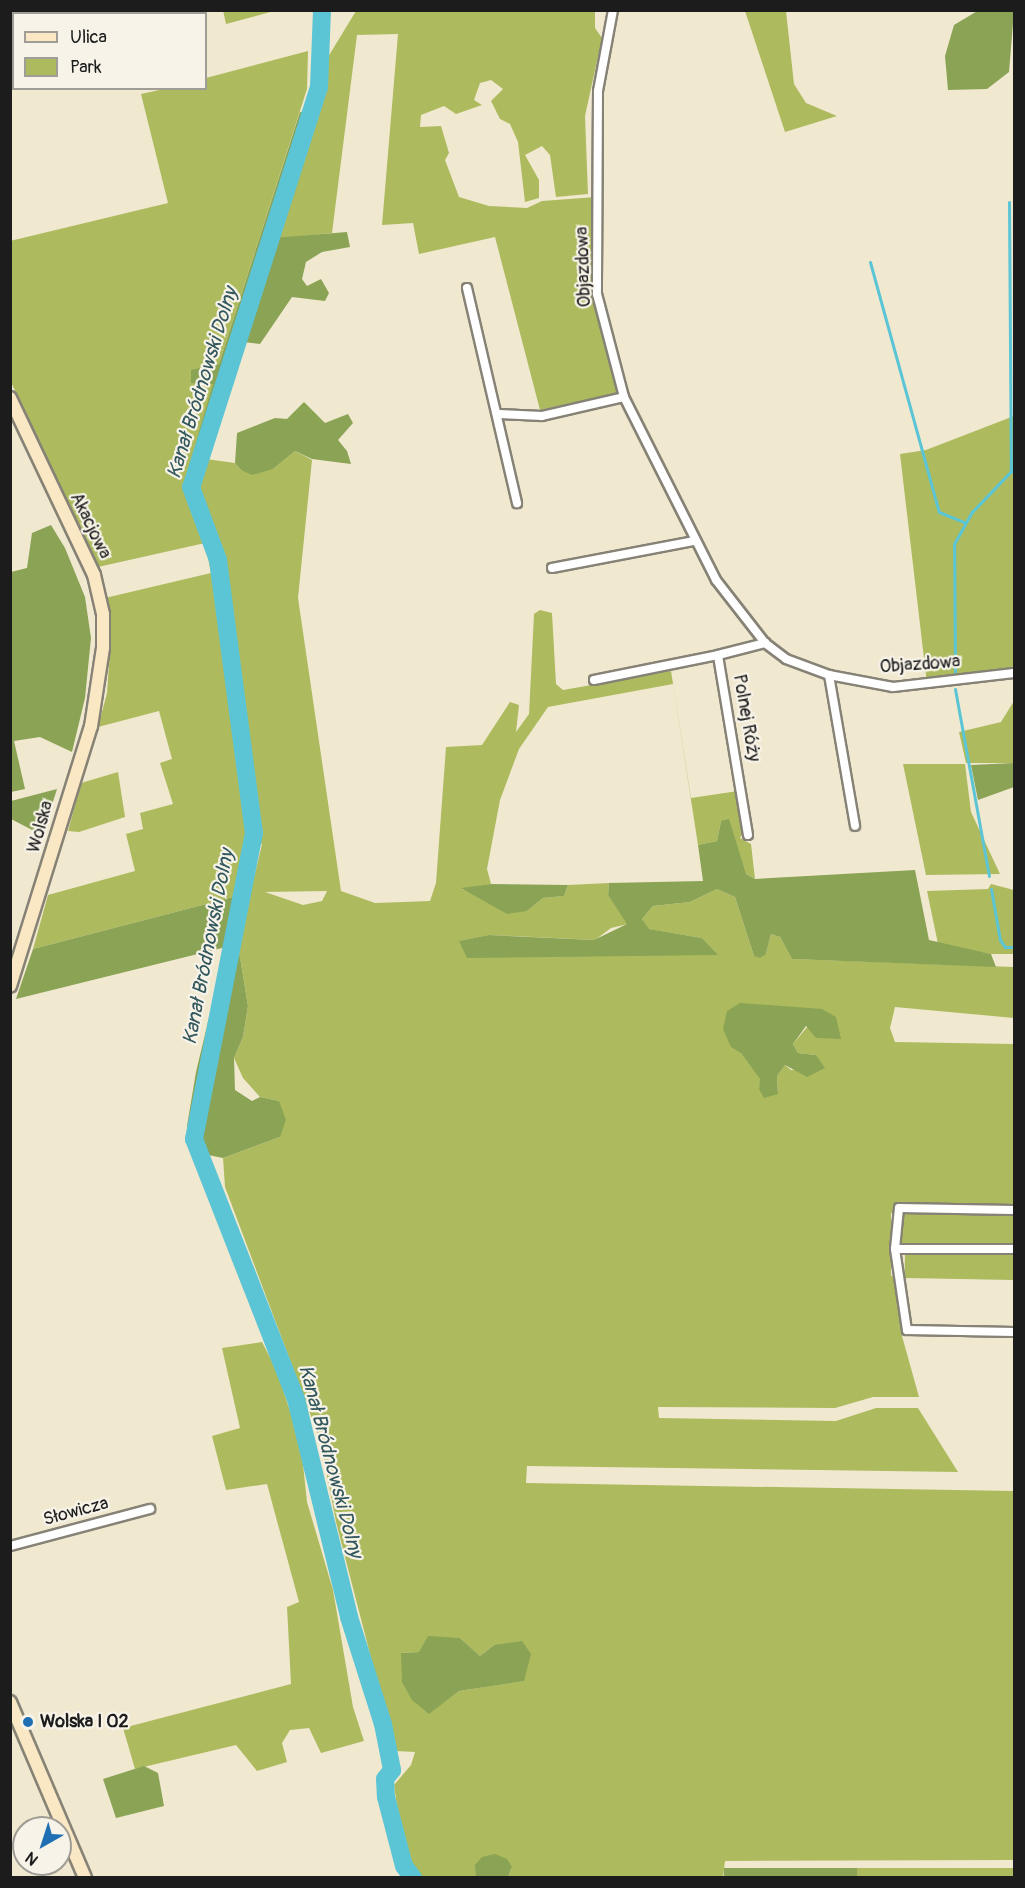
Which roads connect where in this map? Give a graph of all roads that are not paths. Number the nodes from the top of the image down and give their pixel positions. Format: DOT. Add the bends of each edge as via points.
graph roads {
  1 [pos="613,10"];
  2 [pos="467,288"];
  3 [pos="624,397"];
  4 [pos="10,398"];
  5 [pos="499,414"];
  6 [pos="517,503"];
  7 [pos="694,541"];
  8 [pos="552,568"];
  9 [pos="765,643"];
  10 [pos="718,655"];
  11 [pos="1014,673"];
  12 [pos="829,675"];
  13 [pos="101,678"];
  14 [pos="594,680"];
  15 [pos="855,826"];
  16 [pos="748,834"];
  17 [pos="10,986"];
  18 [pos="1014,1210"];
  19 [pos="895,1249"];
  20 [pos="1014,1249"];
  21 [pos="1014,1332"];
  22 [pos="150,1509"];
  23 [pos="10,1546"];
  24 [pos="10,1702"];
  25 [pos="85,1878"];
  1 -- 3 [label="street, Objazdowa" via="598,92 597,294"];
  2 -- 5 [label="street"];
  3 -- 5 [label="street" via="542,416"];
  3 -- 7 [label="street, Objazdowa"];
  4 -- 13 [label="street, Akacjowa" via="94,575 103,614"];
  5 -- 6 [label="street"];
  7 -- 8 [label="street"];
  7 -- 9 [label="street, Objazdowa" via="716,580"];
  9 -- 10 [label="street, Polnej Róży"];
  9 -- 12 [label="street, Objazdowa" via="786,659"];
  10 -- 14 [label="street"];
  10 -- 16 [label="street, Polnej Róży"];
  11 -- 12 [label="street, Objazdowa" via="893,687"];
  12 -- 15 [label="street"];
  13 -- 17 [label="street, Wolska" via="85,746"];
  18 -- 19 [label="street" via="899,1208"];
  19 -- 20 [label="street"];
  19 -- 21 [label="street" via="906,1330"];
  22 -- 23 [label="street, Słowicza"];
  24 -- 25 [label="street"];
}
